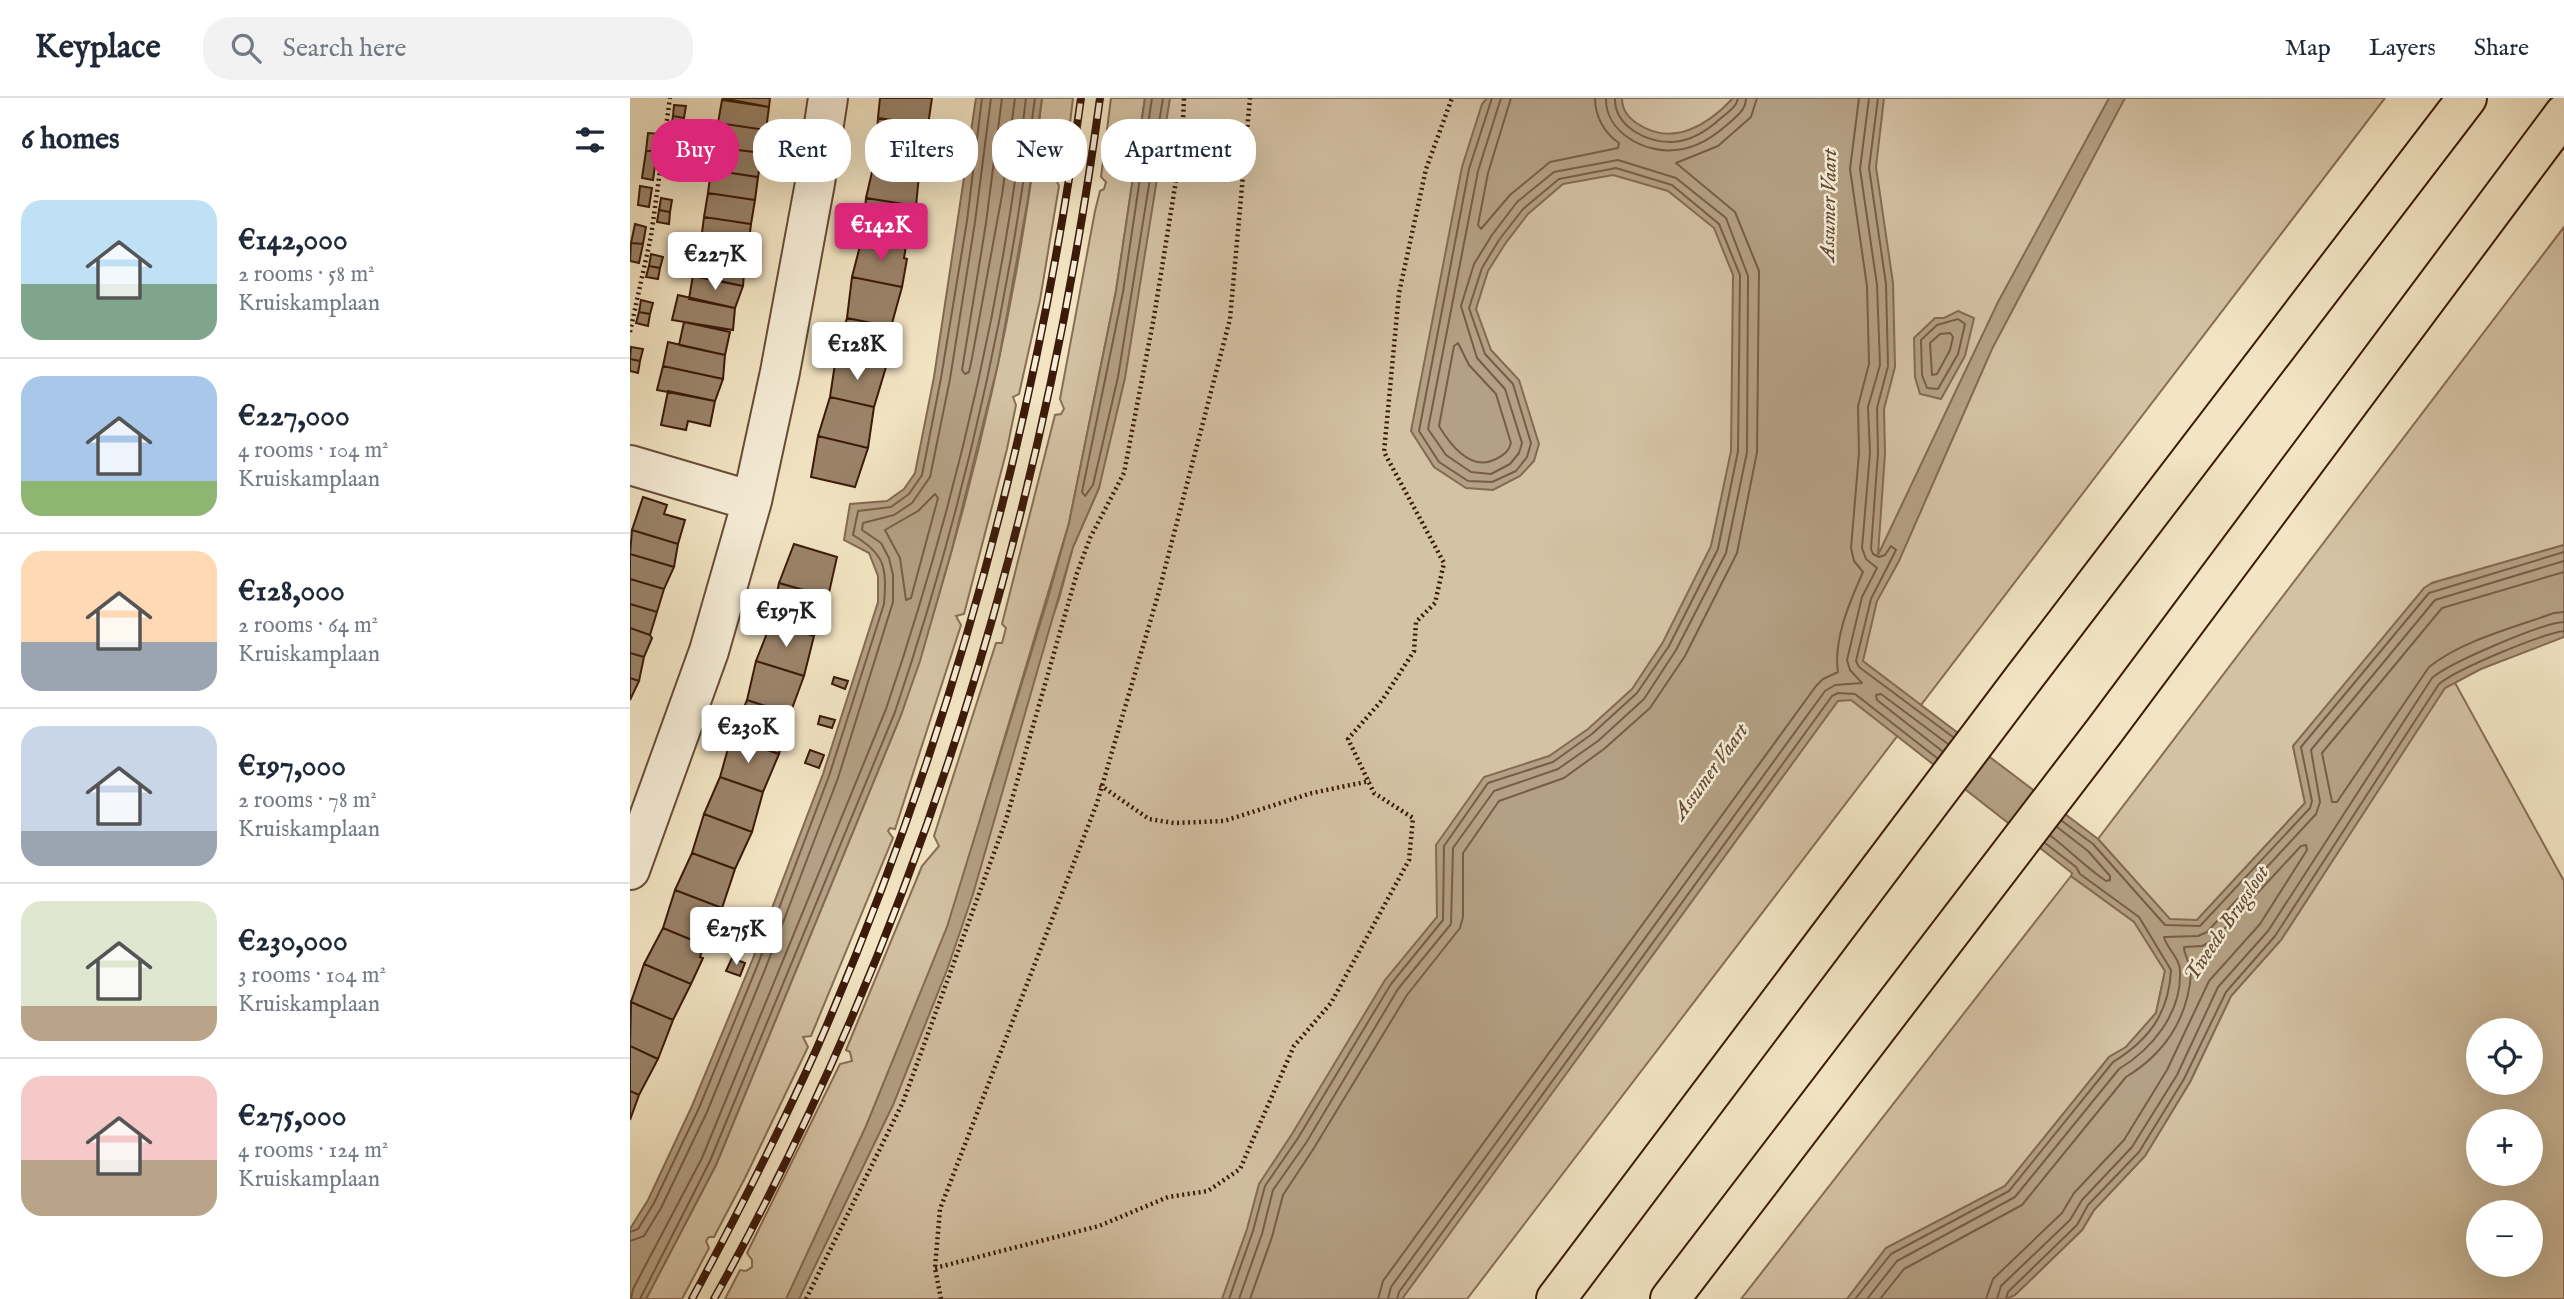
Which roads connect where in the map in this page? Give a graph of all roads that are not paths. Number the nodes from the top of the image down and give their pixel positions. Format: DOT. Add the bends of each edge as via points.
graph roads {
  1 [pos="828,98"];
  2 [pos="2467,98"];
  3 [pos="2564,114"];
  4 [pos="630,465"];
  5 [pos="752,501"];
  6 [pos="630,870"];
  7 [pos="1556,1299"];
  8 [pos="1670,1299"];
  1 -- 5 [label="street" via="780,372"];
  2 -- 7 [label="highway"];
  3 -- 8 [label="highway" via="2105,730"];
  4 -- 5 [label="street"];
  5 -- 6 [label="street" via="709,651"];
}
